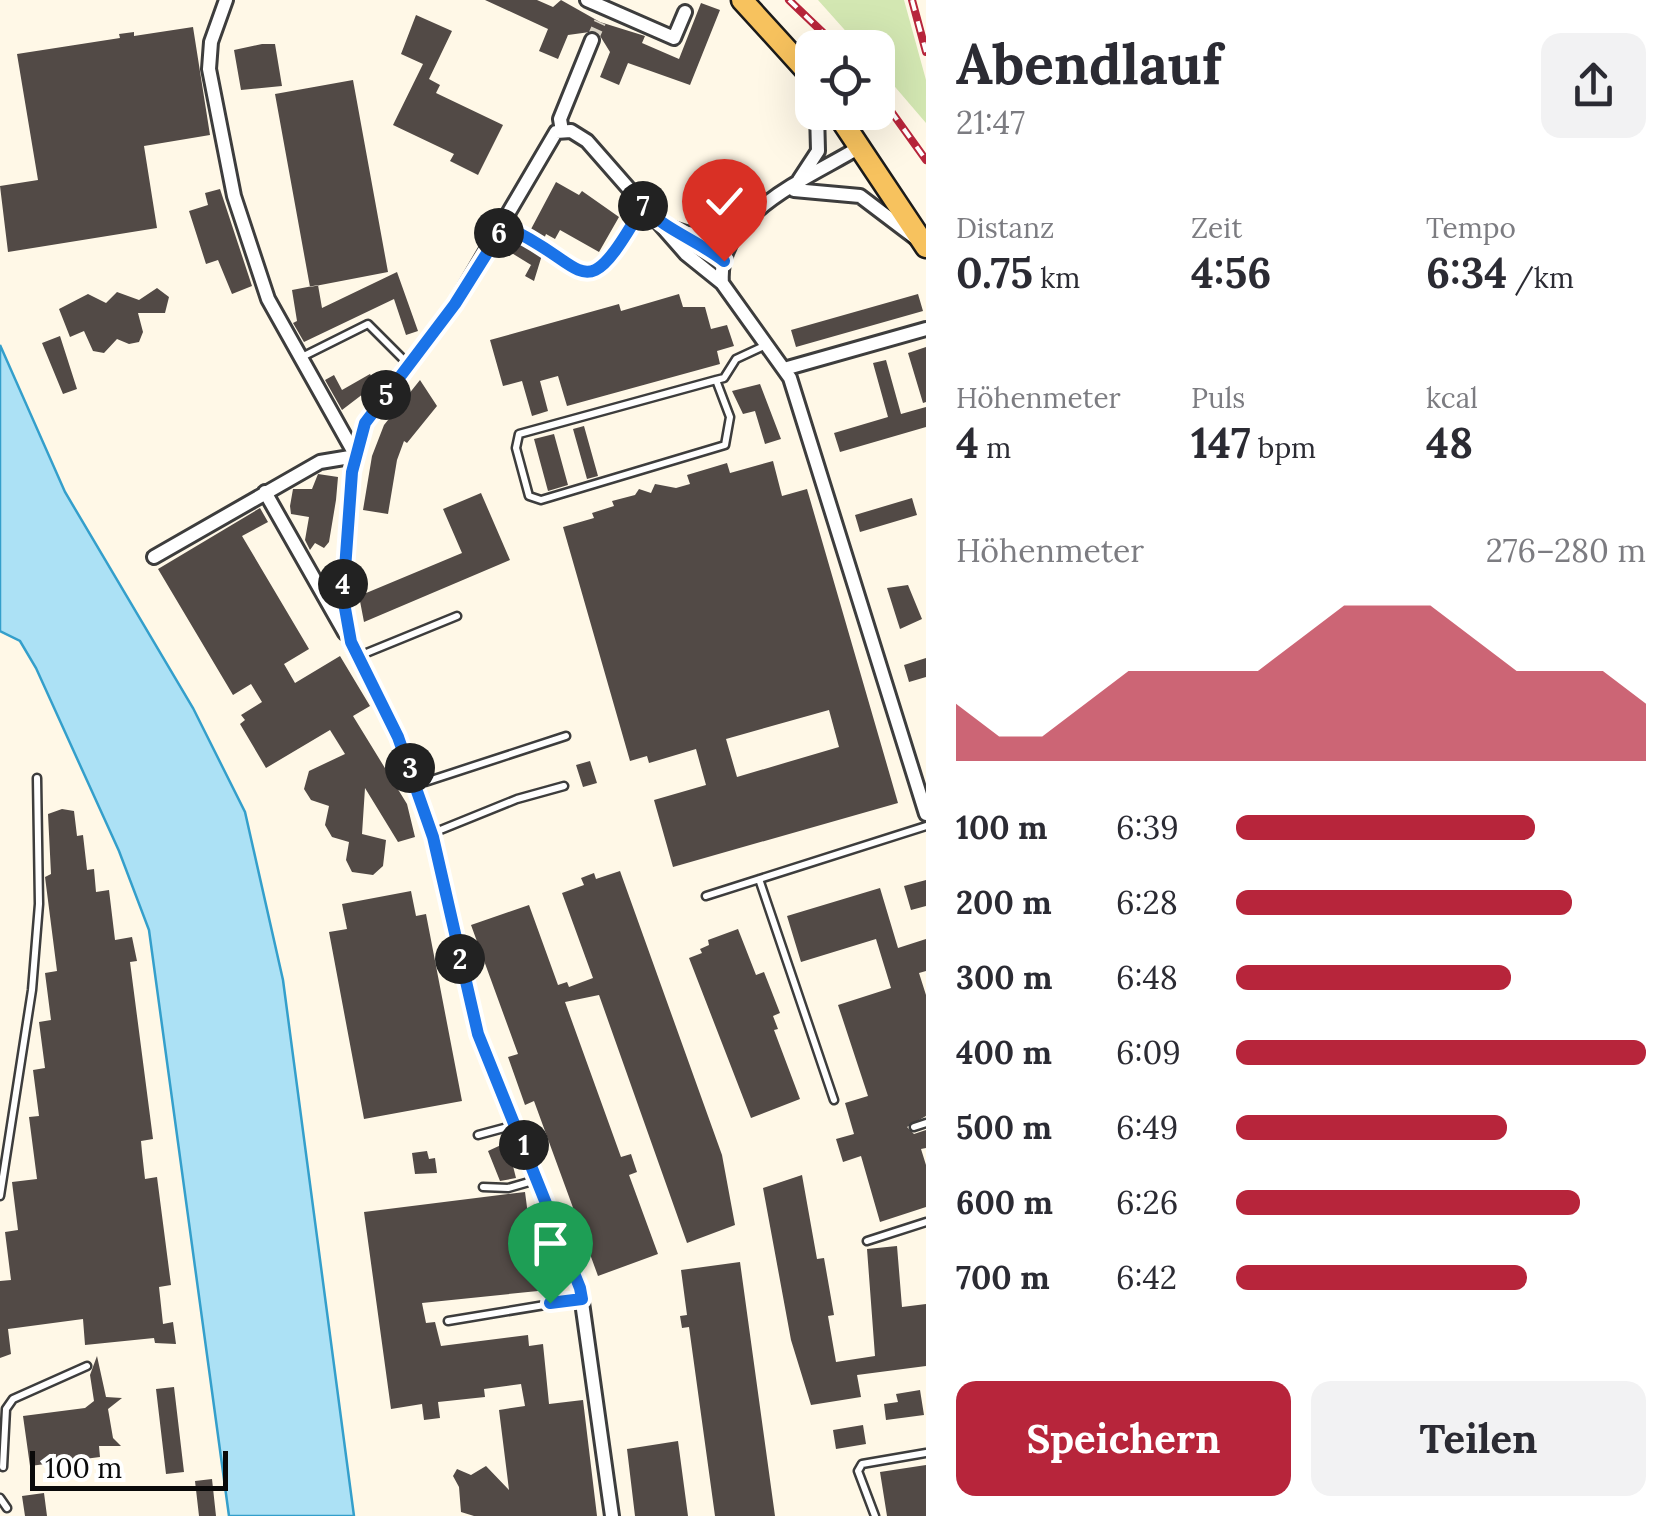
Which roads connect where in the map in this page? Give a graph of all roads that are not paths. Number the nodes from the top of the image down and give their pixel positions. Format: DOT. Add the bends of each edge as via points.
graph roads {
  1 [pos="226,0"];
  2 [pos="587,0"];
  3 [pos="725,0"];
  4 [pos="748,7"];
  5 [pos="685,12"];
  6 [pos="592,40"];
  7 [pos="795,56"];
  8 [pos="817,130"];
  9 [pos="847,130"];
  10 [pos="562,131"];
  11 [pos="858,148"];
  12 [pos="791,190"];
  13 [pos="643,206"];
  14 [pos="658,222"];
  15 [pos="742,223"];
  16 [pos="504,226"];
  17 [pos="689,236"];
  18 [pos="925,246"];
  19 [pos="724,261"];
  20 [pos="722,284"];
  21 [pos="926,329"];
  22 [pos="766,345"];
  23 [pos="299,358"];
  24 [pos="409,366"];
  25 [pos="784,369"];
  26 [pos="716,380"];
  27 [pos="356,456"];
  28 [pos="265,492"];
  29 [pos="154,557"];
  30 [pos="457,616"];
  31 [pos="351,642"];
  32 [pos="358,656"];
  33 [pos="566,736"];
  34 [pos="38,778"];
  35 [pos="921,784"];
  36 [pos="416,785"];
  37 [pos="564,786"];
  38 [pos="926,814"];
  39 [pos="926,826"];
  40 [pos="432,833"];
  41 [pos="759,879"];
  42 [pos="706,896"];
  43 [pos="834,1100"];
  44 [pos="926,1123"];
  45 [pos="515,1125"];
  46 [pos="914,1127"];
  47 [pos="478,1135"];
  48 [pos="538,1179"];
  49 [pos="483,1187"];
  50 [pos="0,1196"];
  51 [pos="926,1222"];
  52 [pos="867,1241"];
  53 [pos="582,1299"];
  54 [pos="448,1320"];
  55 [pos="87,1366"];
  56 [pos="926,1453"];
  57 [pos="3,1467"];
  58 [pos="0,1498"];
  59 [pos="7,1508"];
  60 [pos="612,1516"];
  61 [pos="875,1516"];
  1 -- 23 [label="street" via="209,70 222,146 258,274"];
  2 -- 5 [label="street" via="603,15 674,38"];
  3 -- 4 [label="main road"];
  4 -- 7 [label="main road"];
  6 -- 10 [label="street" via="560,118"];
  8 -- 12 [label="street" via="818,151"];
  9 -- 11 [label="main road"];
  10 -- 13 [label="street" via="587,141"];
  10 -- 16 [label="street" via="552,135"];
  11 -- 12 [label="street"];
  11 -- 18 [label="main road"];
  12 -- 15 [label="street"];
  12 -- 18 [label="street" via="860,196"];
  13 -- 14 [label="street"];
  13 -- 16 [label="lane" via="610,263 593,272 577,272"];
  14 -- 17 [label="street"];
  14 -- 20 [label="street"];
  15 -- 17 [label="street" via="715,235"];
  15 -- 19 [label="street"];
  16 -- 24 [label="street"];
  17 -- 19 [label="street"];
  19 -- 20 [label="street"];
  20 -- 22 [label="street"];
  21 -- 25 [label="street"];
  22 -- 25 [label="street"];
  22 -- 26 [label="lane" via="736,359"];
  23 -- 24 [label="lane" via="368,324"];
  23 -- 27 [label="street"];
  24 -- 27 [label="street" via="365,423"];
  25 -- 35 [label="street"];
  26 -- 26 [label="lane" via="519,434 516,448 529,496 540,500 726,445 730,417"];
  27 -- 28 [label="street" via="320,462"];
  27 -- 31 [label="street" via="343,579"];
  28 -- 29 [label="street"];
  28 -- 31 [label="street"];
  30 -- 32 [label="lane"];
  31 -- 32 [label="street"];
  32 -- 36 [label="street"];
  33 -- 36 [label="lane"];
  34 -- 50 [label="lane" via="32,990"];
  35 -- 38 [label="street"];
  36 -- 40 [label="street"];
  37 -- 40 [label="lane"];
  39 -- 41 [label="lane"];
  40 -- 45 [label="street" via="470,1010"];
  41 -- 42 [label="lane"];
  41 -- 43 [label="lane"];
  44 -- 46 [label="lane"];
  45 -- 47 [label="lane"];
  45 -- 48 [label="street"];
  48 -- 49 [label="lane"];
  48 -- 53 [label="street"];
  51 -- 52 [label="lane"];
  53 -- 54 [label="lane"];
  53 -- 60 [label="street"];
  55 -- 57 [label="lane" via="13,1399 6,1410"];
  56 -- 61 [label="lane" via="862,1464 858,1471"];
  58 -- 59 [label="lane"];
}
